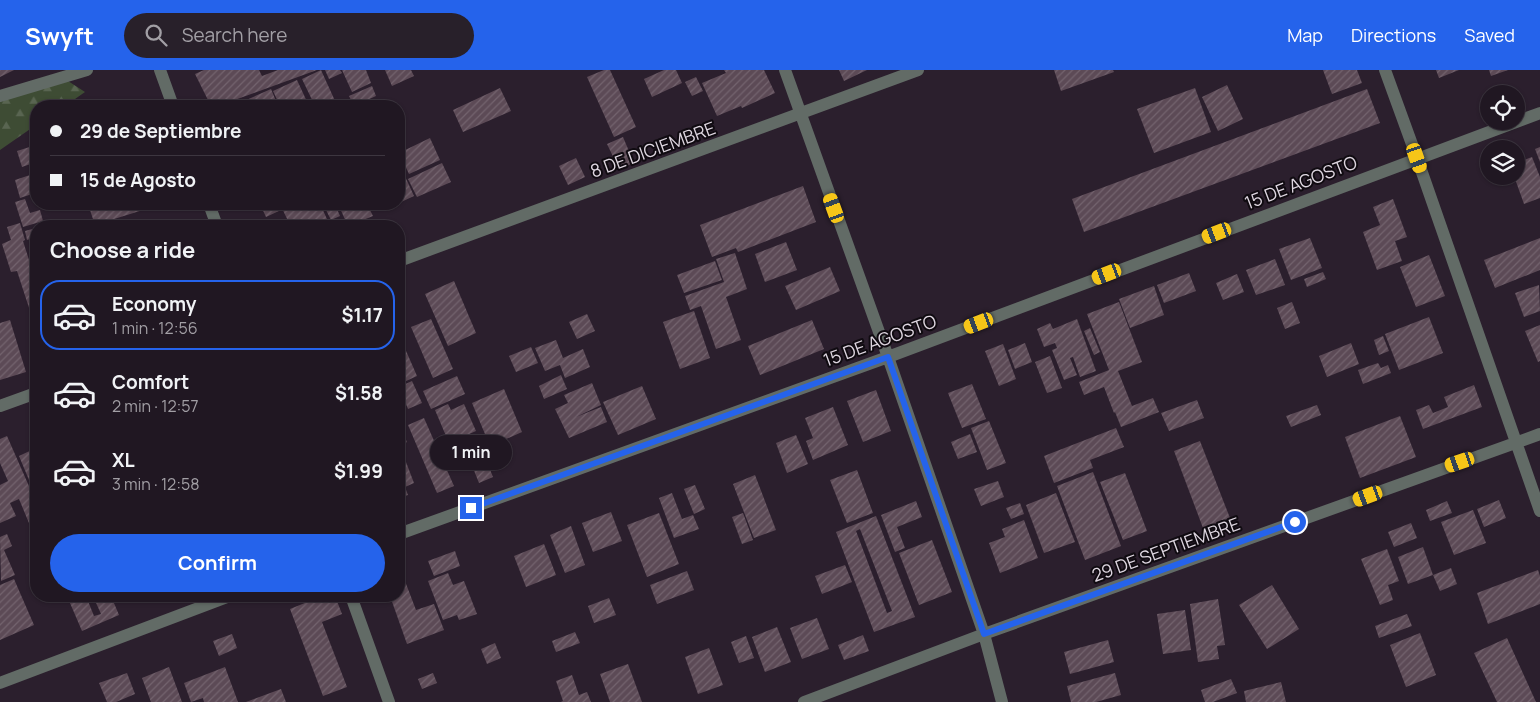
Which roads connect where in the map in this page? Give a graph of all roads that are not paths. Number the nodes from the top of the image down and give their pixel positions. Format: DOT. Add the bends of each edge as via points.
graph roads {
  1 [pos="87,70"];
  2 [pos="160,70"];
  3 [pos="785,70"];
  4 [pos="918,70"];
  5 [pos="1385,70"];
  6 [pos="0,96"];
  7 [pos="171,100"];
  8 [pos="1540,112"];
  9 [pos="800,114"];
  10 [pos="1417,158"];
  11 [pos="405,259"];
  12 [pos="888,357"];
  13 [pos="30,395"];
  14 [pos="0,406"];
  15 [pos="1540,434"];
  16 [pos="1515,443"];
  17 [pos="1540,511"];
  18 [pos="405,532"];
  19 [pos="214,602"];
  20 [pos="353,602"];
  21 [pos="984,634"];
  22 [pos="0,683"];
  23 [pos="389,702"];
  24 [pos="804,702"];
  25 [pos="1002,702"];
  1 -- 6 [label="street"];
  2 -- 7 [label="street"];
  3 -- 9 [label="street"];
  4 -- 9 [label="street, 8 DE DICIEMBRE"];
  5 -- 10 [label="street"];
  8 -- 10 [label="street, 15 DE AGOSTO"];
  9 -- 11 [label="street, 8 DE DICIEMBRE"];
  9 -- 12 [label="street"];
  10 -- 12 [label="street, 15 DE AGOSTO"];
  10 -- 16 [label="street"];
  12 -- 18 [label="street, 15 DE AGOSTO"];
  12 -- 21 [label="street"];
  13 -- 14 [label="street"];
  15 -- 16 [label="street, 29 DE SEPTIEMBRE"];
  16 -- 17 [label="street"];
  16 -- 21 [label="street, 29 DE SEPTIEMBRE"];
  19 -- 22 [label="street"];
  20 -- 23 [label="street"];
  21 -- 24 [label="street, 29 DE SEPTIEMBRE"];
  21 -- 25 [label="street"];
}
